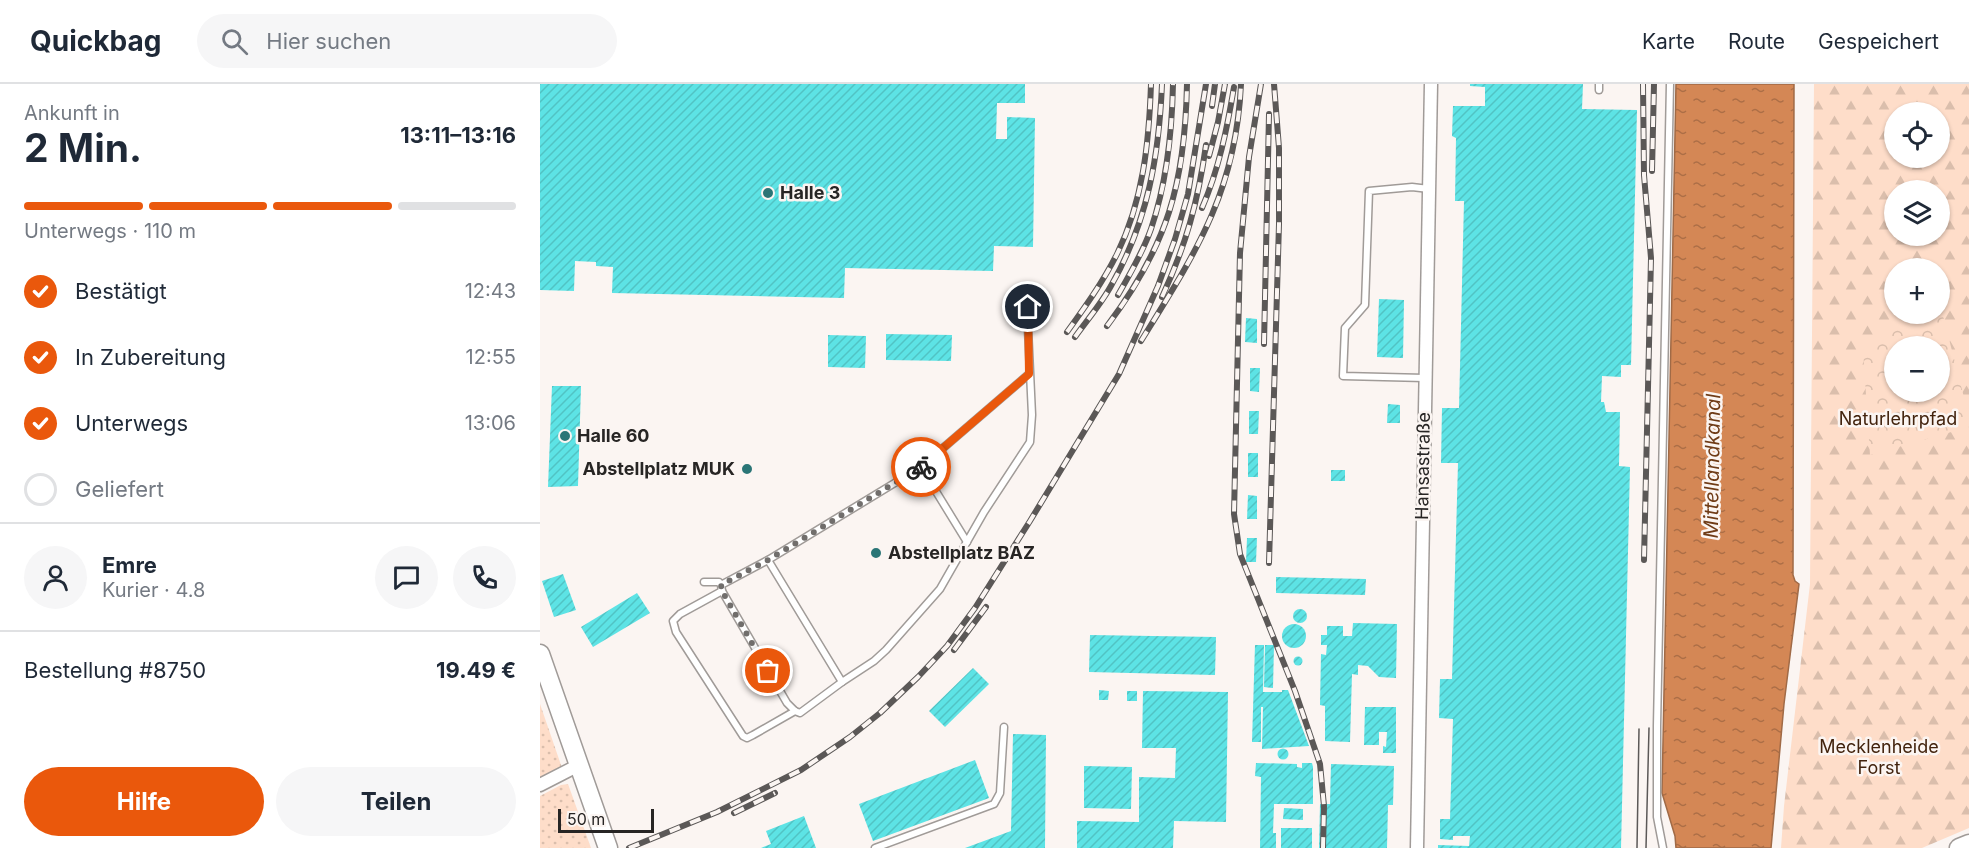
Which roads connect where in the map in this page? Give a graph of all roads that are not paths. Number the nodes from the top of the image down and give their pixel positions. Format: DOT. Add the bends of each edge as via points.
graph roads {
  1 [pos="1431,84"];
  2 [pos="1670,84"];
  3 [pos="1429,189"];
  4 [pos="1028,307"];
  5 [pos="1029,374"];
  6 [pos="1425,378"];
  7 [pos="921,467"];
  8 [pos="967,542"];
  9 [pos="768,560"];
  10 [pos="704,582"];
  11 [pos="722,588"];
  12 [pos="540,654"];
  13 [pos="842,682"];
  14 [pos="795,711"];
  15 [pos="1004,727"];
  16 [pos="579,765"];
  17 [pos="540,785"];
  18 [pos="1969,844"];
  19 [pos="608,848"];
  20 [pos="874,848"];
  21 [pos="1417,848"];
  22 [pos="1663,848"];
  23 [pos="1959,848"];
  1 -- 3 [label="street, Hansastraße"];
  2 -- 22 [label="lane" via="1657,726 1657,817"];
  3 -- 6 [label="street, Hansastraße"];
  3 -- 6 [label="lane" via="1369,191 1365,304 1345,328 1343,376"];
  4 -- 5 [label="lane"];
  5 -- 7 [label="lane"];
  5 -- 8 [label="lane" via="1030,442"];
  6 -- 21 [label="street, Hansastraße"];
  7 -- 8 [label="lane"];
  7 -- 9 [label="lane"];
  8 -- 13 [label="lane" via="940,589 892,643 874,661"];
  9 -- 11 [label="lane"];
  9 -- 13 [label="lane"];
  10 -- 11 [label="lane" via="719,582"];
  11 -- 14 [label="lane" via="783,697"];
  11 -- 14 [label="lane" via="680,614 673,621 676,632 742,736 747,738"];
  12 -- 16 [label="main road"];
  13 -- 14 [label="lane" via="800,713"];
  15 -- 20 [label="lane" via="1000,793 994,804"];
  16 -- 17 [label="street"];
  16 -- 19 [label="main road"];
  18 -- 23 [label="main road"];
}
